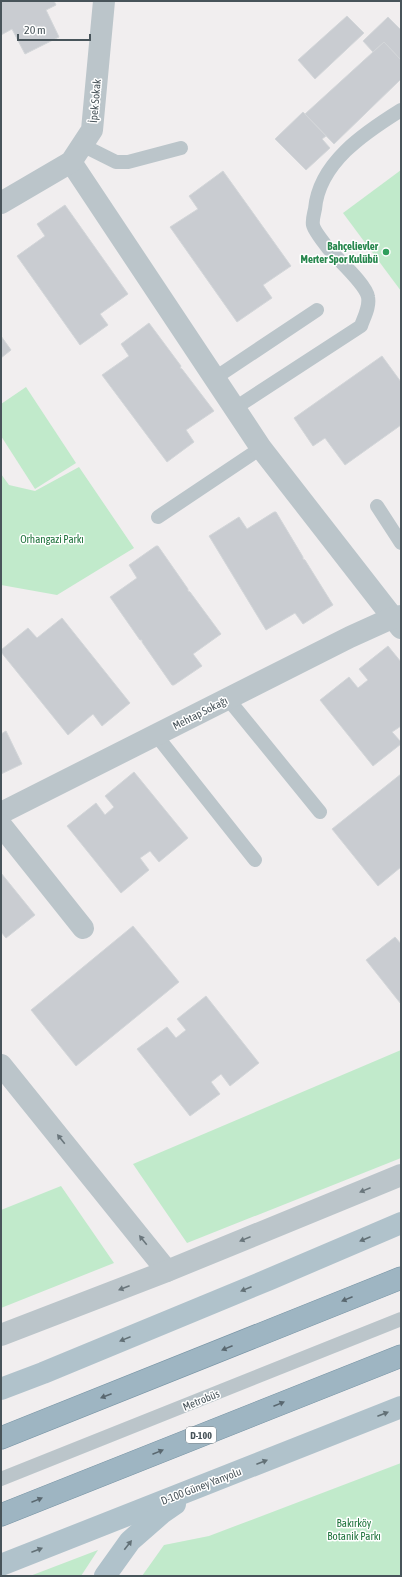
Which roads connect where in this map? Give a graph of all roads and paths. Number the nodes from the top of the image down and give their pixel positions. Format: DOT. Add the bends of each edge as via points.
graph roads {
  1 [pos="104,1"];
  2 [pos="401,110"];
  3 [pos="181,148"];
  4 [pos="76,154"];
  5 [pos="1,203"];
  6 [pos="317,310"];
  7 [pos="215,378"];
  8 [pos="235,408"];
  9 [pos="261,448"];
  10 [pos="377,506"];
  11 [pos="158,517"];
  12 [pos="401,544"];
  13 [pos="398,621"];
  14 [pos="228,699"];
  15 [pos="156,735"];
  16 [pos="1,812"];
  17 [pos="320,812"];
  18 [pos="1,825"];
  19 [pos="255,860"];
  20 [pos="83,928"];
  21 [pos="1,1065"];
  22 [pos="401,1175"];
  23 [pos="401,1223"];
  24 [pos="167,1271"];
  25 [pos="395,1279"];
  26 [pos="401,1319"];
  27 [pos="1,1335"];
  28 [pos="401,1356"];
  29 [pos="1,1389"];
  30 [pos="401,1408"];
  31 [pos="1,1438"];
  32 [pos="1,1479"];
  33 [pos="202,1486"];
  34 [pos="1,1515"];
  35 [pos="1,1565"];
  36 [pos="105,1576"];
  1 -- 4 [label="street, İpek Sokak" via="92,130"];
  2 -- 8 [label="lane" via="370,129 352,145 332,166 322,181 316,198 313,224 326,246 362,285 368,296 368,306 361,326"];
  3 -- 4 [label="lane" via="128,162"];
  4 -- 5 [label="street, İpek Sokak"];
  4 -- 7 [label="street"];
  6 -- 7 [label="lane"];
  7 -- 8 [label="street"];
  8 -- 9 [label="street"];
  9 -- 11 [label="lane"];
  9 -- 13 [label="street"];
  10 -- 12 [label="lane"];
  13 -- 14 [label="street, Mehtap Sokağı" via="350,637"];
  14 -- 15 [label="street, Mehtap Sokağı"];
  14 -- 17 [label="lane"];
  15 -- 16 [label="street, Mehtap Sokağı"];
  15 -- 19 [label="lane"];
  18 -- 20 [label="street"];
  24 -- 21 [label="street, one-way"];
  22 -- 24 [label="street, one-way"];
  23 -- 29 [label="main road, one-way"];
  24 -- 27 [label="street, one-way"];
  25 -- 31 [label="highway, one-way"];
  26 -- 32 [label="lane, Metrobüs"];
  34 -- 28 [label="highway, D-100, one-way"];
  33 -- 30 [label="main road, D-100 Güney Yanyolu, one-way"];
  35 -- 33 [label="main road, D-100 Güney Yanyolu, one-way"];
  36 -- 33 [label="main road, one-way" via="130,1541 162,1513"];
}
